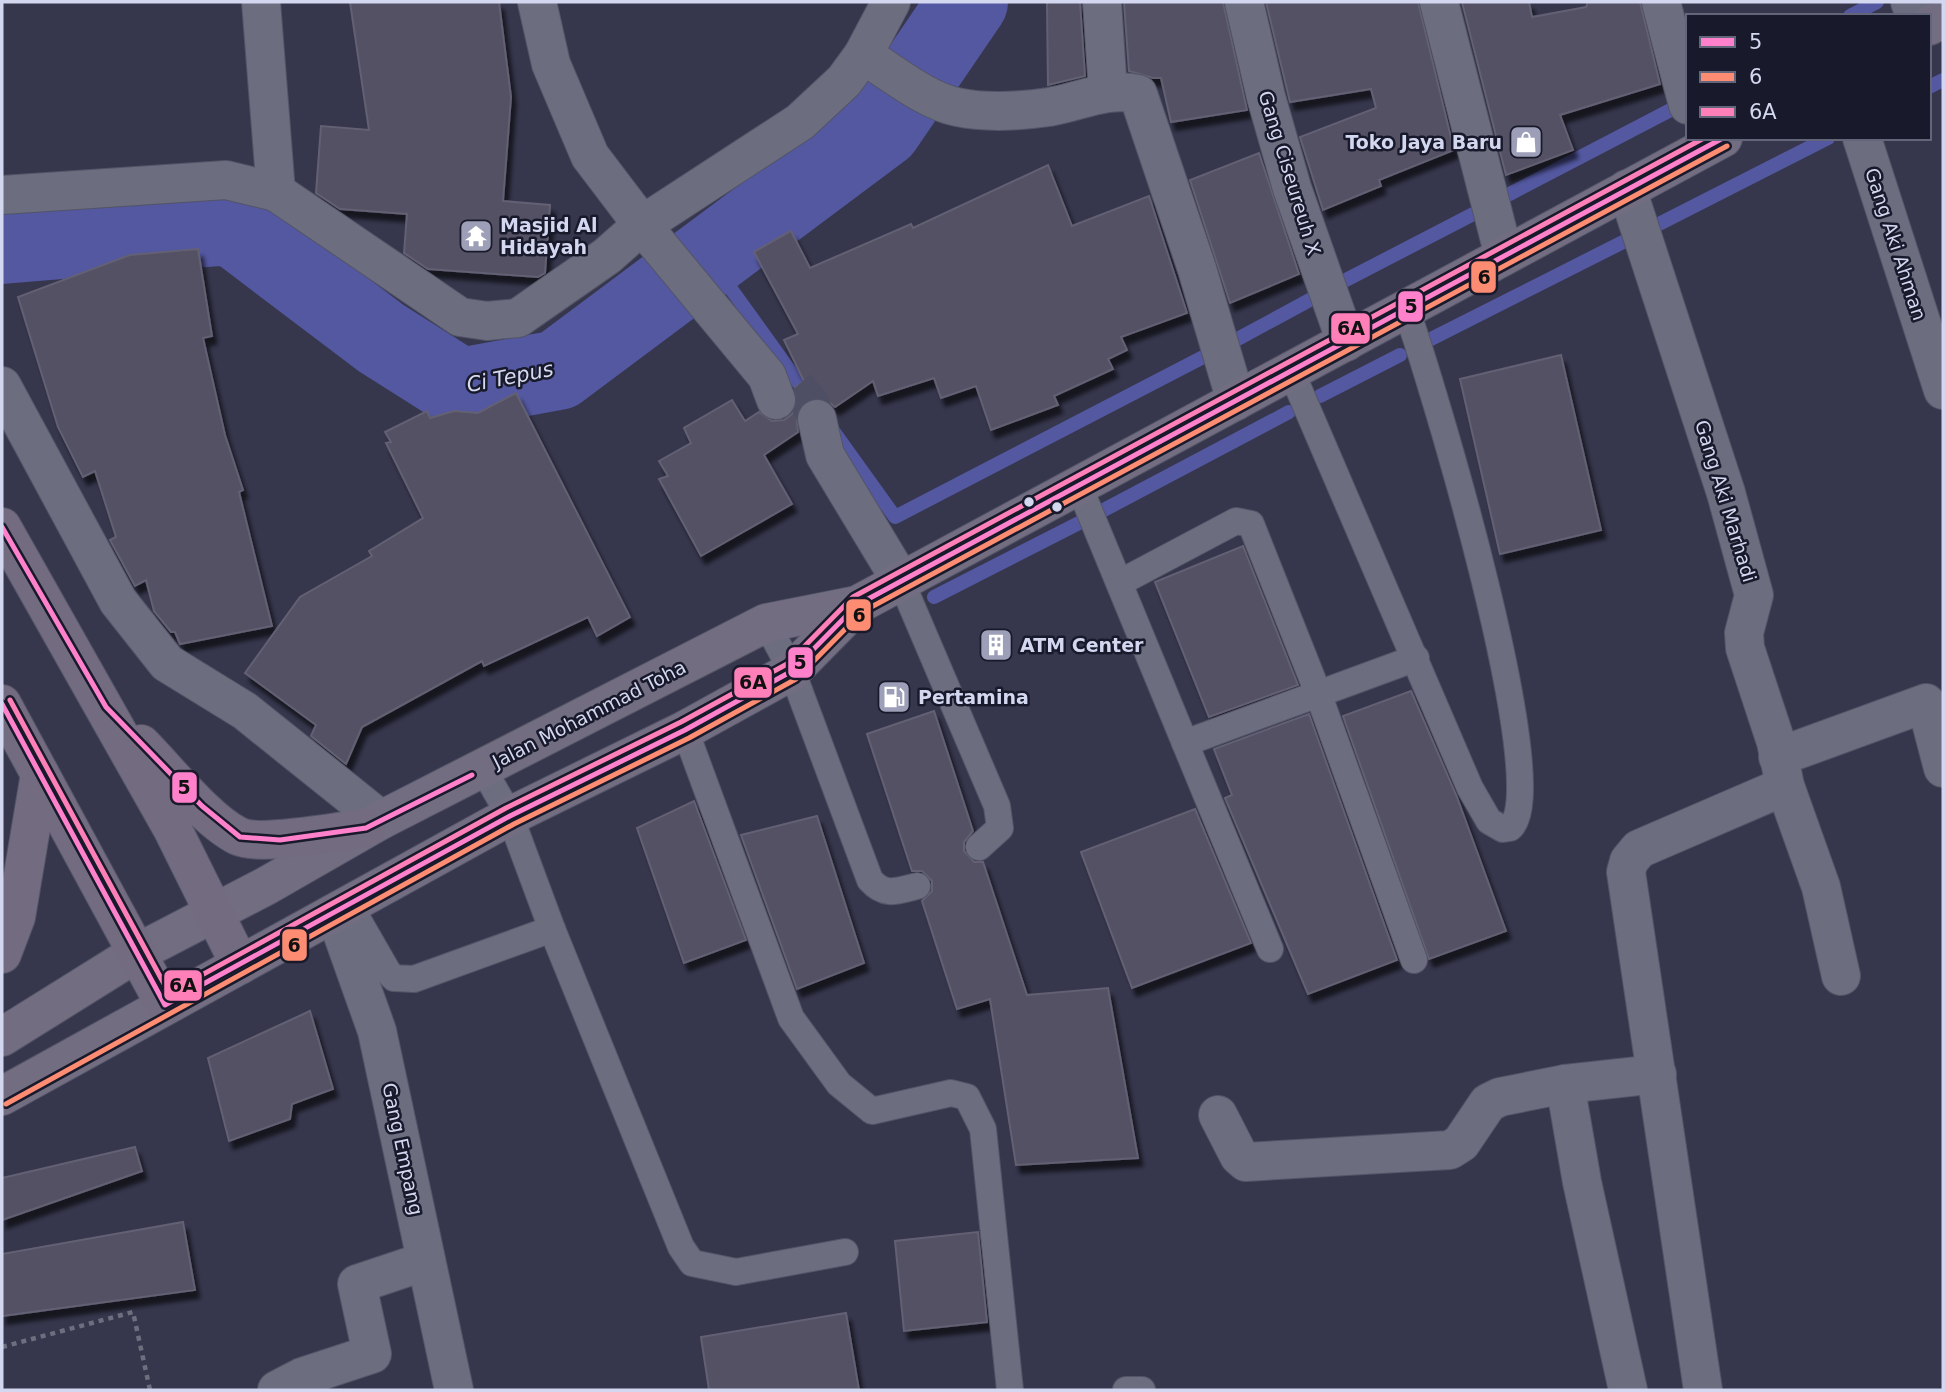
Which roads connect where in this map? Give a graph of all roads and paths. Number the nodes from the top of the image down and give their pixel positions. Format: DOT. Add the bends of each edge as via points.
graph roads {
  1 [pos="261,2"];
  2 [pos="537,2"];
  3 [pos="891,2"];
  4 [pos="1102,2"];
  5 [pos="1244,2"];
  6 [pos="1440,2"];
  7 [pos="1661,2"];
  8 [pos="870,58"];
  9 [pos="1108,92"];
  10 [pos="1686,97"];
  11 [pos="1863,140"];
  12 [pos="1706,142"];
  13 [pos="1627,189"];
  14 [pos="276,192"];
  15 [pos="2,195"];
  16 [pos="646,230"];
  17 [pos="1504,256"];
  18 [pos="1406,309"];
  19 [pos="1346,342"];
  20 [pos="1291,371"];
  21 [pos="2,386"];
  22 [pos="780,388"];
  23 [pos="1943,390"];
  24 [pos="1236,401"];
  25 [pos="813,436"];
  26 [pos="1079,486"];
  27 [pos="2,527"];
  28 [pos="901,581"];
  29 [pos="1121,582"];
  30 [pos="857,605"];
  31 [pos="766,623"];
  32 [pos="1416,659"];
  33 [pos="792,671"];
  34 [pos="1318,693"];
  35 [pos="1935,700"];
  36 [pos="2,704"];
  37 [pos="106,707"];
  38 [pos="685,730"];
  39 [pos="1185,743"];
  40 [pos="1943,768"];
  41 [pos="483,769"];
  42 [pos="1781,772"];
  43 [pos="40,774"];
  44 [pos="510,816"];
  45 [pos="374,824"];
  46 [pos="979,847"];
  47 [pos="917,886"];
  48 [pos="343,910"];
  49 [pos="214,913"];
  50 [pos="552,929"];
  51 [pos="1270,950"];
  52 [pos="2,954"];
  53 [pos="135,954"];
  54 [pos="1414,960"];
  55 [pos="240,965"];
  56 [pos="1841,976"];
  57 [pos="165,1005"];
  58 [pos="2,1037"];
  59 [pos="1657,1074"];
  60 [pos="1565,1084"];
  61 [pos="2,1096"];
  62 [pos="1219,1115"];
  63 [pos="845,1252"];
  64 [pos="426,1261"];
  65 [pos="2,1347"];
  66 [pos="150,1390"];
  67 [pos="277,1390"];
  68 [pos="454,1390"];
  69 [pos="1010,1390"];
  70 [pos="1126,1390"];
  71 [pos="1142,1390"];
  72 [pos="1628,1390"];
  73 [pos="1703,1390"];
  1 -- 14 [label="street"];
  2 -- 16 [label="street" via="551,64 590,156"];
  3 -- 8 [label="street"];
  4 -- 9 [label="street"];
  5 -- 19 [label="street, Gang Ciseureuh X" via="1292,188"];
  6 -- 17 [label="street"];
  7 -- 10 [label="street"];
  8 -- 9 [label="street" via="956,107 1050,107"];
  8 -- 16 [label="street" via="800,122"];
  9 -- 24 [label="street" via="1138,94"];
  11 -- 23 [label="street, Gang Aki Ahman"];
  12 -- 13 [label="main road, Jalan Mohammad Toha"];
  13 -- 17 [label="main road, Jalan Mohammad Toha"];
  13 -- 42 [label="street, Gang Aki Marhadi" via="1726,493 1754,595 1745,648 1776,742"];
  14 -- 15 [label="street" via="226,180"];
  14 -- 16 [label="street" via="460,317 487,321 518,318"];
  16 -- 22 [label="street"];
  17 -- 18 [label="main road, Jalan Mohammad Toha"];
  18 -- 19 [label="main road, Jalan Mohammad Toha"];
  18 -- 32 [label="lane" via="1474,530 1519,747 1520,814 1510,828 1489,821 1470,788"];
  19 -- 20 [label="main road, Jalan Mohammad Toha"];
  20 -- 24 [label="main road, Jalan Mohammad Toha"];
  20 -- 32 [label="lane"];
  21 -- 45 [label="street" via="118,601 167,663 245,711"];
  24 -- 26 [label="main road, Jalan Mohammad Toha"];
  25 -- 28 [label="street"];
  26 -- 28 [label="main road, Jalan Mohammad Toha"];
  26 -- 29 [label="lane"];
  27 -- 37 [label="highway"];
  28 -- 30 [label="main road, Jalan Mohammad Toha"];
  28 -- 46 [label="lane" via="997,806 1000,828"];
  29 -- 34 [label="lane" via="1236,521 1251,524"];
  29 -- 39 [label="lane"];
  30 -- 31 [label="main road, Jalan Mohammad Toha"];
  30 -- 33 [label="main road, Jalan Mohammad Toha"];
  31 -- 33 [label="lane"];
  31 -- 41 [label="main road, Jalan Mohammad Toha"];
  32 -- 34 [label="lane"];
  33 -- 38 [label="main road, Jalan Mohammad Toha"];
  33 -- 47 [label="lane" via="870,880 890,893"];
  34 -- 39 [label="lane"];
  34 -- 54 [label="lane"];
  35 -- 40 [label="street"];
  35 -- 42 [label="street"];
  36 -- 43 [label="highway"];
  37 -- 45 [label="highway" via="202,806 240,837 280,840"];
  37 -- 49 [label="highway"];
  38 -- 44 [label="main road, Jalan Mohammad Toha"];
  38 -- 69 [label="lane" via="790,1018 831,1073 872,1111 951,1093 967,1097 983,1129"];
  39 -- 51 [label="lane"];
  41 -- 44 [label="lane"];
  41 -- 45 [label="main road, Jalan Mohammad Toha"];
  42 -- 56 [label="street, Gang Aki Marhadi" via="1821,887"];
  42 -- 59 [label="street" via="1639,849 1629,861 1626,872"];
  43 -- 52 [label="highway" via="16,917"];
  43 -- 53 [label="highway"];
  44 -- 48 [label="main road, Jalan Mohammad Toha"];
  44 -- 50 [label="lane"];
  45 -- 49 [label="main road, Jalan Mohammad Toha"];
  48 -- 50 [label="lane" via="388,972 403,980"];
  48 -- 55 [label="main road, Jalan Mohammad Toha"];
  48 -- 64 [label="street, Gang Empang" via="377,1031"];
  49 -- 53 [label="main road, Jalan Mohammad Toha"];
  49 -- 55 [label="highway"];
  50 -- 63 [label="lane" via="681,1247 692,1263 736,1272"];
  53 -- 57 [label="highway"];
  53 -- 58 [label="main road, Jalan Mohammad Toha"];
  55 -- 57 [label="main road, Jalan Mohammad Toha"];
  57 -- 61 [label="main road, Jalan Mohammad Toha"];
  59 -- 60 [label="street"];
  59 -- 73 [label="street"];
  60 -- 62 [label="street" via="1488,1103 1458,1147 1450,1150 1258,1164 1239,1156"];
  60 -- 72 [label="street"];
  64 -- 67 [label="street" via="357,1284 372,1354"];
  64 -- 68 [label="street, Gang Empang"];
  65 -- 66 [label="path" via="132,1312"];
  70 -- 71 [label="lane"];
}
